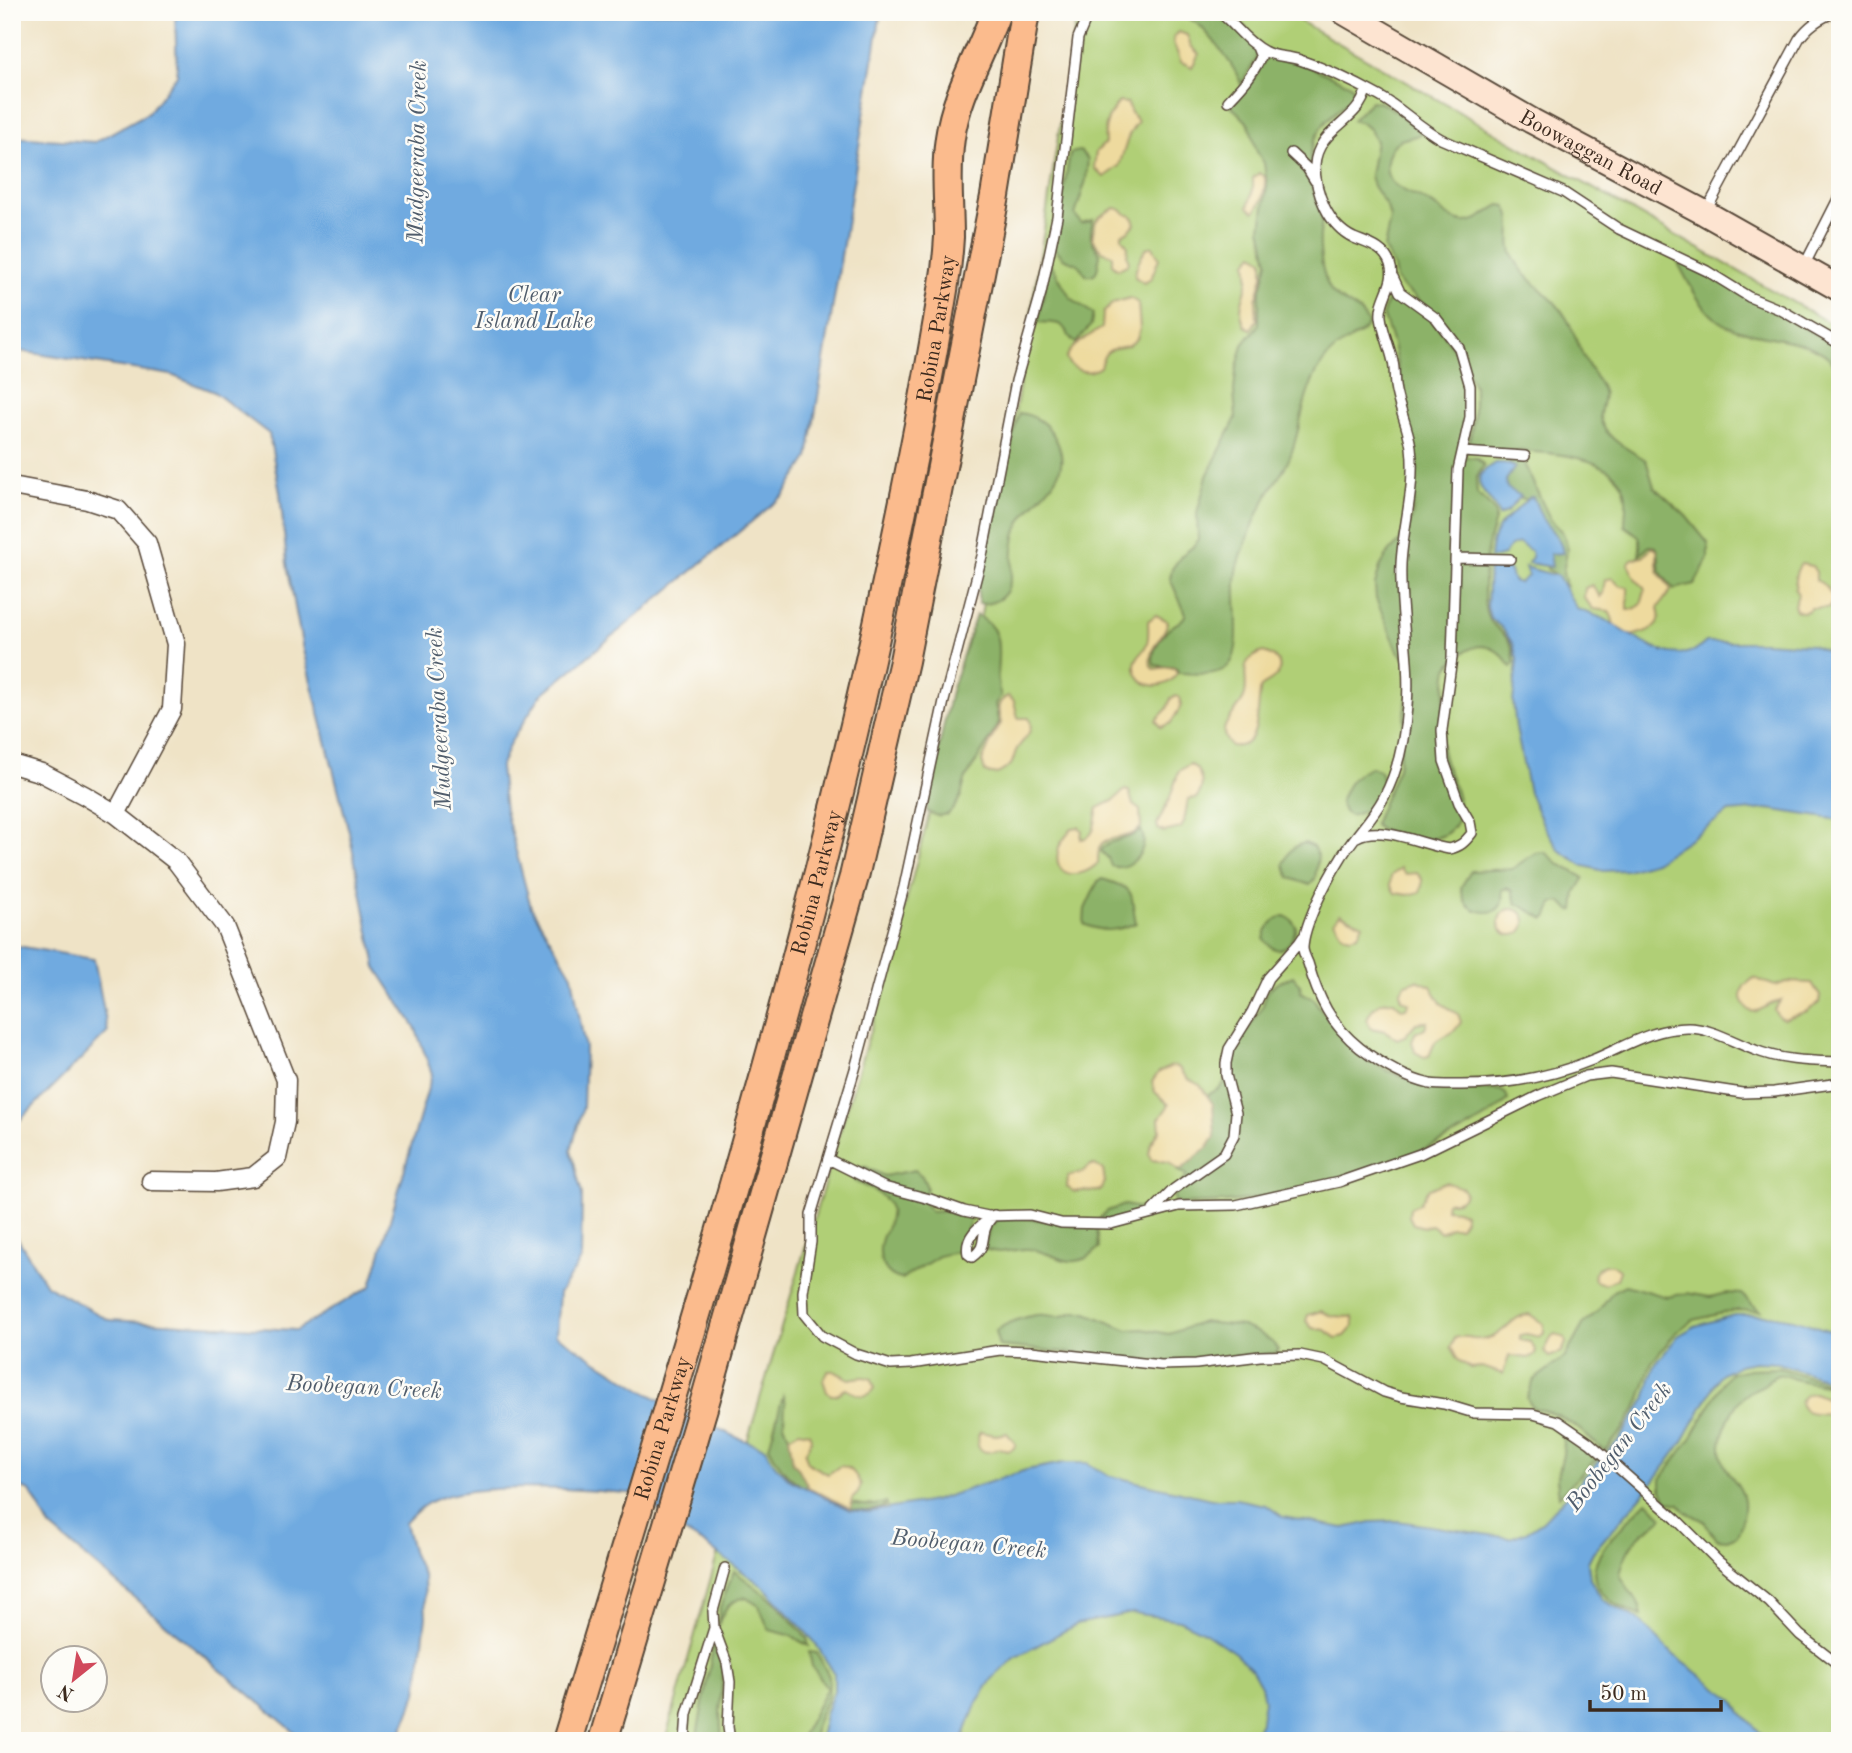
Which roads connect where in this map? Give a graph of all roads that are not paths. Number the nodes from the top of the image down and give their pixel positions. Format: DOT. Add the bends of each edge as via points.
graph roads {
  1 [pos="996,12"];
  2 [pos="1025,12"];
  3 [pos="1089,12"];
  4 [pos="1219,12"];
  5 [pos="1344,12"];
  6 [pos="1835,12"];
  7 [pos="1264,55"];
  8 [pos="1366,90"];
  9 [pos="1385,100"];
  10 [pos="1228,101"];
  11 [pos="1361,104"];
  12 [pos="1291,153"];
  13 [pos="1316,182"];
  14 [pos="1840,195"];
  15 [pos="1706,213"];
  16 [pos="1803,268"];
  17 [pos="1393,277"];
  18 [pos="1840,289"];
  19 [pos="1404,295"];
  20 [pos="1384,300"];
  21 [pos="1840,344"];
  22 [pos="1463,452"];
  23 [pos="1525,456"];
  24 [pos="12,485"];
  25 [pos="1456,558"];
  26 [pos="1510,559"];
  27 [pos="12,764"];
  28 [pos="1377,809"];
  29 [pos="116,814"];
  30 [pos="1379,833"];
  31 [pos="1356,838"];
  32 [pos="1310,922"];
  33 [pos="1287,957"];
  34 [pos="1308,964"];
  35 [pos="1840,1062"];
  36 [pos="1840,1083"];
  37 [pos="828,1159"];
  38 [pos="151,1181"];
  39 [pos="1170,1194"];
  40 [pos="1179,1206"];
  41 [pos="1148,1213"];
  42 [pos="726,1568"];
  43 [pos="714,1628"];
  44 [pos="1840,1672"];
  45 [pos="567,1741"];
  46 [pos="603,1741"];
  47 [pos="685,1741"];
  48 [pos="730,1741"];
  1 -- 45 [label="main road, Robina Parkway" via="950,135 944,282 921,417 826,844 676,1384"];
  2 -- 46 [label="main road, Robina Parkway" via="995,196 904,661 854,877"];
  3 -- 37 [label="lane" via="1077,38 1056,217 1016,381 982,556 944,701 904,887"];
  4 -- 7 [label="lane"];
  5 -- 15 [label="main road, Boowaggan Road" via="1532,121"];
  6 -- 15 [label="lane" via="1808,27 1799,39"];
  7 -- 8 [label="lane" via="1296,58"];
  7 -- 10 [label="lane" via="1249,80"];
  8 -- 9 [label="lane"];
  8 -- 11 [label="lane"];
  9 -- 11 [label="lane" via="1368,98"];
  9 -- 21 [label="lane" via="1422,129 1563,192 1619,229"];
  11 -- 13 [label="lane" via="1321,143 1315,160"];
  12 -- 13 [label="lane"];
  13 -- 17 [label="lane" via="1335,225 1383,252"];
  14 -- 16 [label="lane"];
  15 -- 16 [label="main road, Boowaggan Road"];
  16 -- 18 [label="main road, Boowaggan Road"];
  17 -- 19 [label="lane"];
  17 -- 20 [label="lane"];
  19 -- 20 [label="lane"];
  19 -- 22 [label="lane" via="1436,318 1459,348 1470,386"];
  20 -- 28 [label="lane" via="1382,323 1414,476 1401,565 1409,686 1406,728"];
  22 -- 23 [label="lane"];
  22 -- 25 [label="lane" via="1458,470"];
  24 -- 29 [label="street" via="118,510 146,543 176,644 172,709"];
  25 -- 26 [label="lane"];
  25 -- 30 [label="lane" via="1452,658 1442,730 1444,761 1472,833 1466,842 1449,849"];
  27 -- 29 [label="street" via="42,773"];
  28 -- 30 [label="lane" via="1371,825"];
  28 -- 31 [label="lane"];
  29 -- 38 [label="street" via="176,861 225,926 286,1080 285,1122 277,1158 253,1177 216,1182"];
  30 -- 31 [label="lane"];
  31 -- 32 [label="lane" via="1340,858"];
  32 -- 33 [label="lane"];
  32 -- 34 [label="lane" via="1303,948"];
  33 -- 34 [label="lane" via="1302,955"];
  33 -- 39 [label="lane" via="1268,978 1229,1049 1226,1075 1236,1113 1234,1135 1224,1154"];
  34 -- 35 [label="lane" via="1325,1011 1357,1045 1387,1067 1431,1084 1480,1085 1536,1078 1594,1060 1634,1040 1680,1028 1722,1036 1795,1062"];
  36 -- 40 [label="lane" via="1742,1093 1620,1074 1586,1076 1420,1154 1339,1182 1236,1205"];
  37 -- 41 [label="lane" via="884,1187 964,1211 1111,1224"];
  37 -- 44 [label="lane" via="811,1215 803,1292 804,1314 822,1336 891,1365 1000,1350 1160,1365 1300,1355 1324,1360 1401,1397 1474,1413 1533,1414 1558,1421 1590,1443 1676,1519 1835,1662"];
  39 -- 40 [label="lane" via="1169,1203"];
  39 -- 41 [label="lane"];
  40 -- 41 [label="lane"];
  42 -- 43 [label="lane" via="713,1611"];
  43 -- 47 [label="lane" via="687,1714"];
  43 -- 48 [label="lane" via="730,1682"];
}
